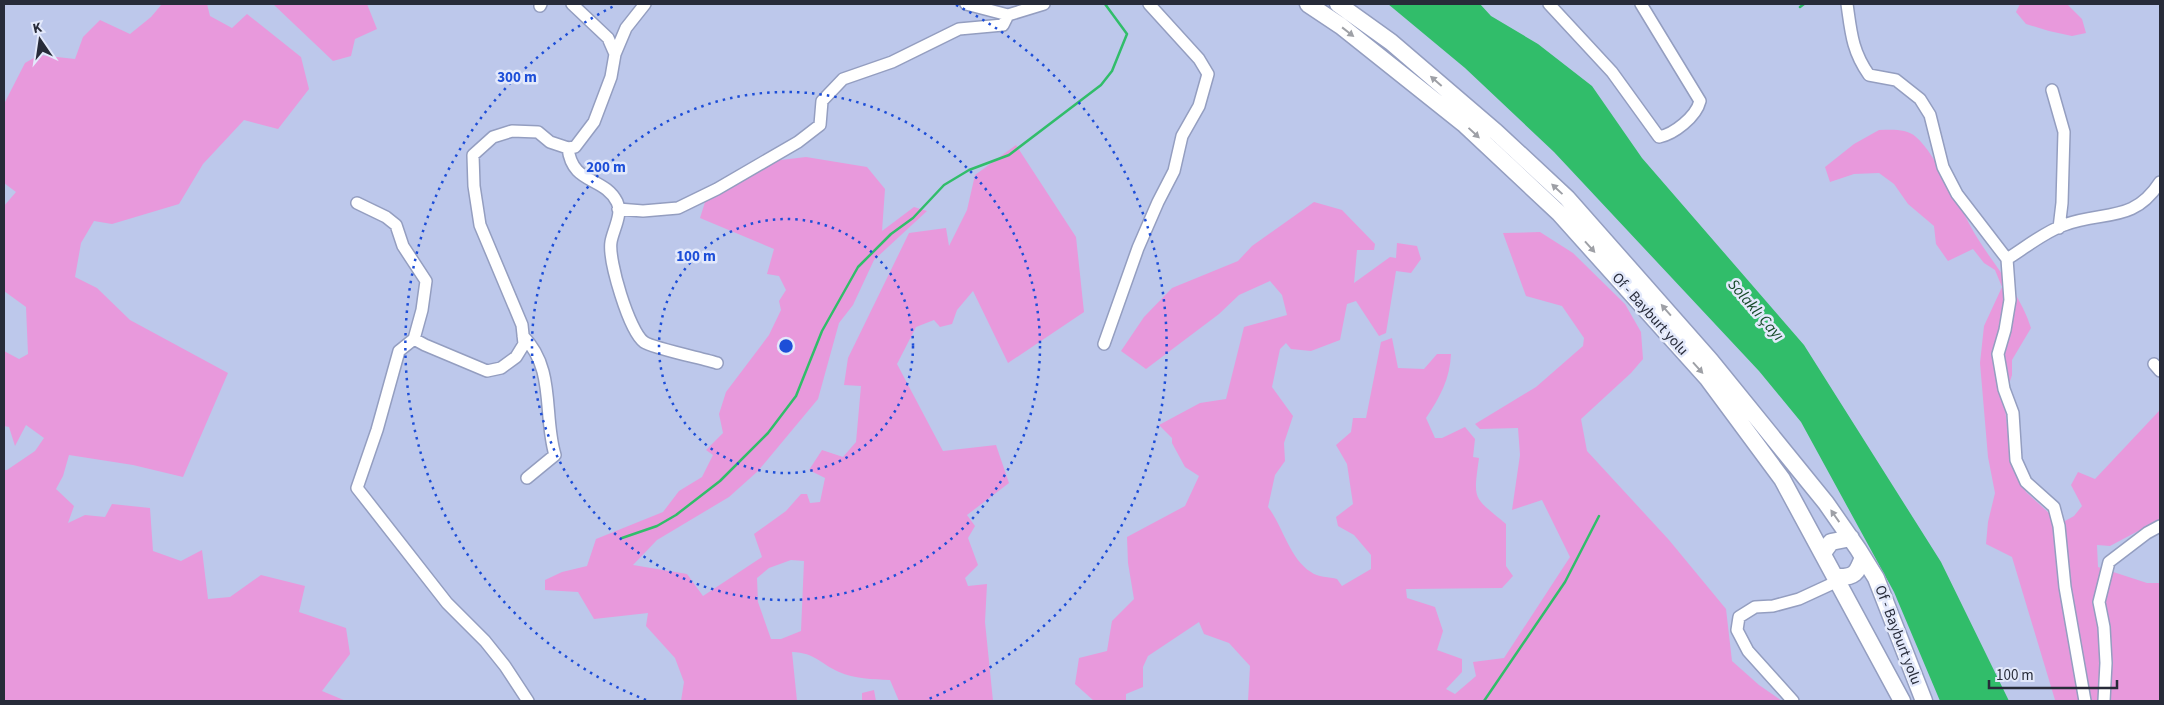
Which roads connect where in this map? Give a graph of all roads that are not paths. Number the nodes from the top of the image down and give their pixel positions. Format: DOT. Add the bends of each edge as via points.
graph roads {
  1 [pos="572,4"];
  2 [pos="645,4"];
  3 [pos="966,4"];
  4 [pos="1044,4"];
  5 [pos="1150,4"];
  6 [pos="1308,4"];
  7 [pos="1338,4"];
  8 [pos="1550,4"];
  9 [pos="1641,4"];
  10 [pos="1847,4"];
  11 [pos="1008,15"];
  12 [pos="616,54"];
  13 [pos="2052,90"];
  14 [pos="568,148"];
  15 [pos="2160,182"];
  16 [pos="357,203"];
  17 [pos="618,209"];
  18 [pos="2059,228"];
  19 [pos="2007,259"];
  20 [pos="523,336"];
  21 [pos="414,339"];
  22 [pos="1104,344"];
  23 [pos="718,363"];
  24 [pos="527,478"];
  25 [pos="2160,526"];
  26 [pos="1851,538"];
  27 [pos="1823,553"];
  28 [pos="1863,557"];
  29 [pos="1837,579"];
  30 [pos="528,701"];
  31 [pos="1793,701"];
  32 [pos="1902,701"];
  33 [pos="1924,701"];
  34 [pos="2085,701"];
  35 [pos="2104,701"];
  1 -- 12 [label="street" via="608,38"];
  2 -- 12 [label="street" via="626,28"];
  3 -- 11 [label="street"];
  4 -- 11 [label="street"];
  5 -- 22 [label="street" via="1200,59 1208,74 1199,106 1182,136 1174,171 1142,241"];
  6 -- 27 [label="highway, Of - Bayburt yolu, one-way" via="1341,26 1464,124 1559,213 1708,379 1782,479"];
  26 -- 7 [label="highway, Of - Bayburt yolu, one-way" via="1710,360 1567,198 1496,132 1390,42"];
  8 -- 9 [label="street" via="1612,72 1659,137 1670,134 1698,109 1700,101"];
  10 -- 19 [label="street" via="1858,60 1869,74 1896,80 1920,98 1930,115 1943,167 1957,194"];
  11 -- 17 [label="street" via="1003,26 959,29 892,62 843,79 822,101 820,125 798,142 717,190 678,208"];
  12 -- 14 [label="street" via="594,122 575,147"];
  13 -- 18 [label="street" via="2064,132"];
  14 -- 17 [label="street" via="577,172 610,191"];
  14 -- 20 [label="street" via="550,142 538,132 512,131 493,137 474,155 474,186 480,225 522,325"];
  15 -- 18 [label="street" via="2145,202 2114,215"];
  16 -- 21 [label="street" via="396,225 403,246 426,281"];
  17 -- 23 [label="street" via="611,243 612,258 635,330 644,343"];
  18 -- 19 [label="street"];
  19 -- 34 [label="street" via="2010,300 1998,354 2004,388 2013,413 2016,460 2026,482 2054,507 2060,526 2065,587"];
  20 -- 21 [label="street" via="524,344 516,357 501,368 487,371"];
  20 -- 24 [label="street" via="534,347 544,372 555,455"];
  21 -- 30 [label="street" via="399,351 357,488 447,603 505,666"];
  25 -- 35 [label="street" via="2110,562 2099,602 2106,664"];
  26 -- 27 [label="highway" via="1831,542"];
  26 -- 28 [label="highway, Of - Bayburt yolu"];
  27 -- 29 [label="highway, Of - Bayburt yolu"];
  28 -- 29 [label="highway" via="1858,571 1849,578"];
  28 -- 33 [label="highway, Of - Bayburt yolu" via="1876,578"];
  29 -- 31 [label="street" via="1799,599 1755,607 1739,617 1737,630 1748,651"];
  29 -- 32 [label="highway, Of - Bayburt yolu"];
}
